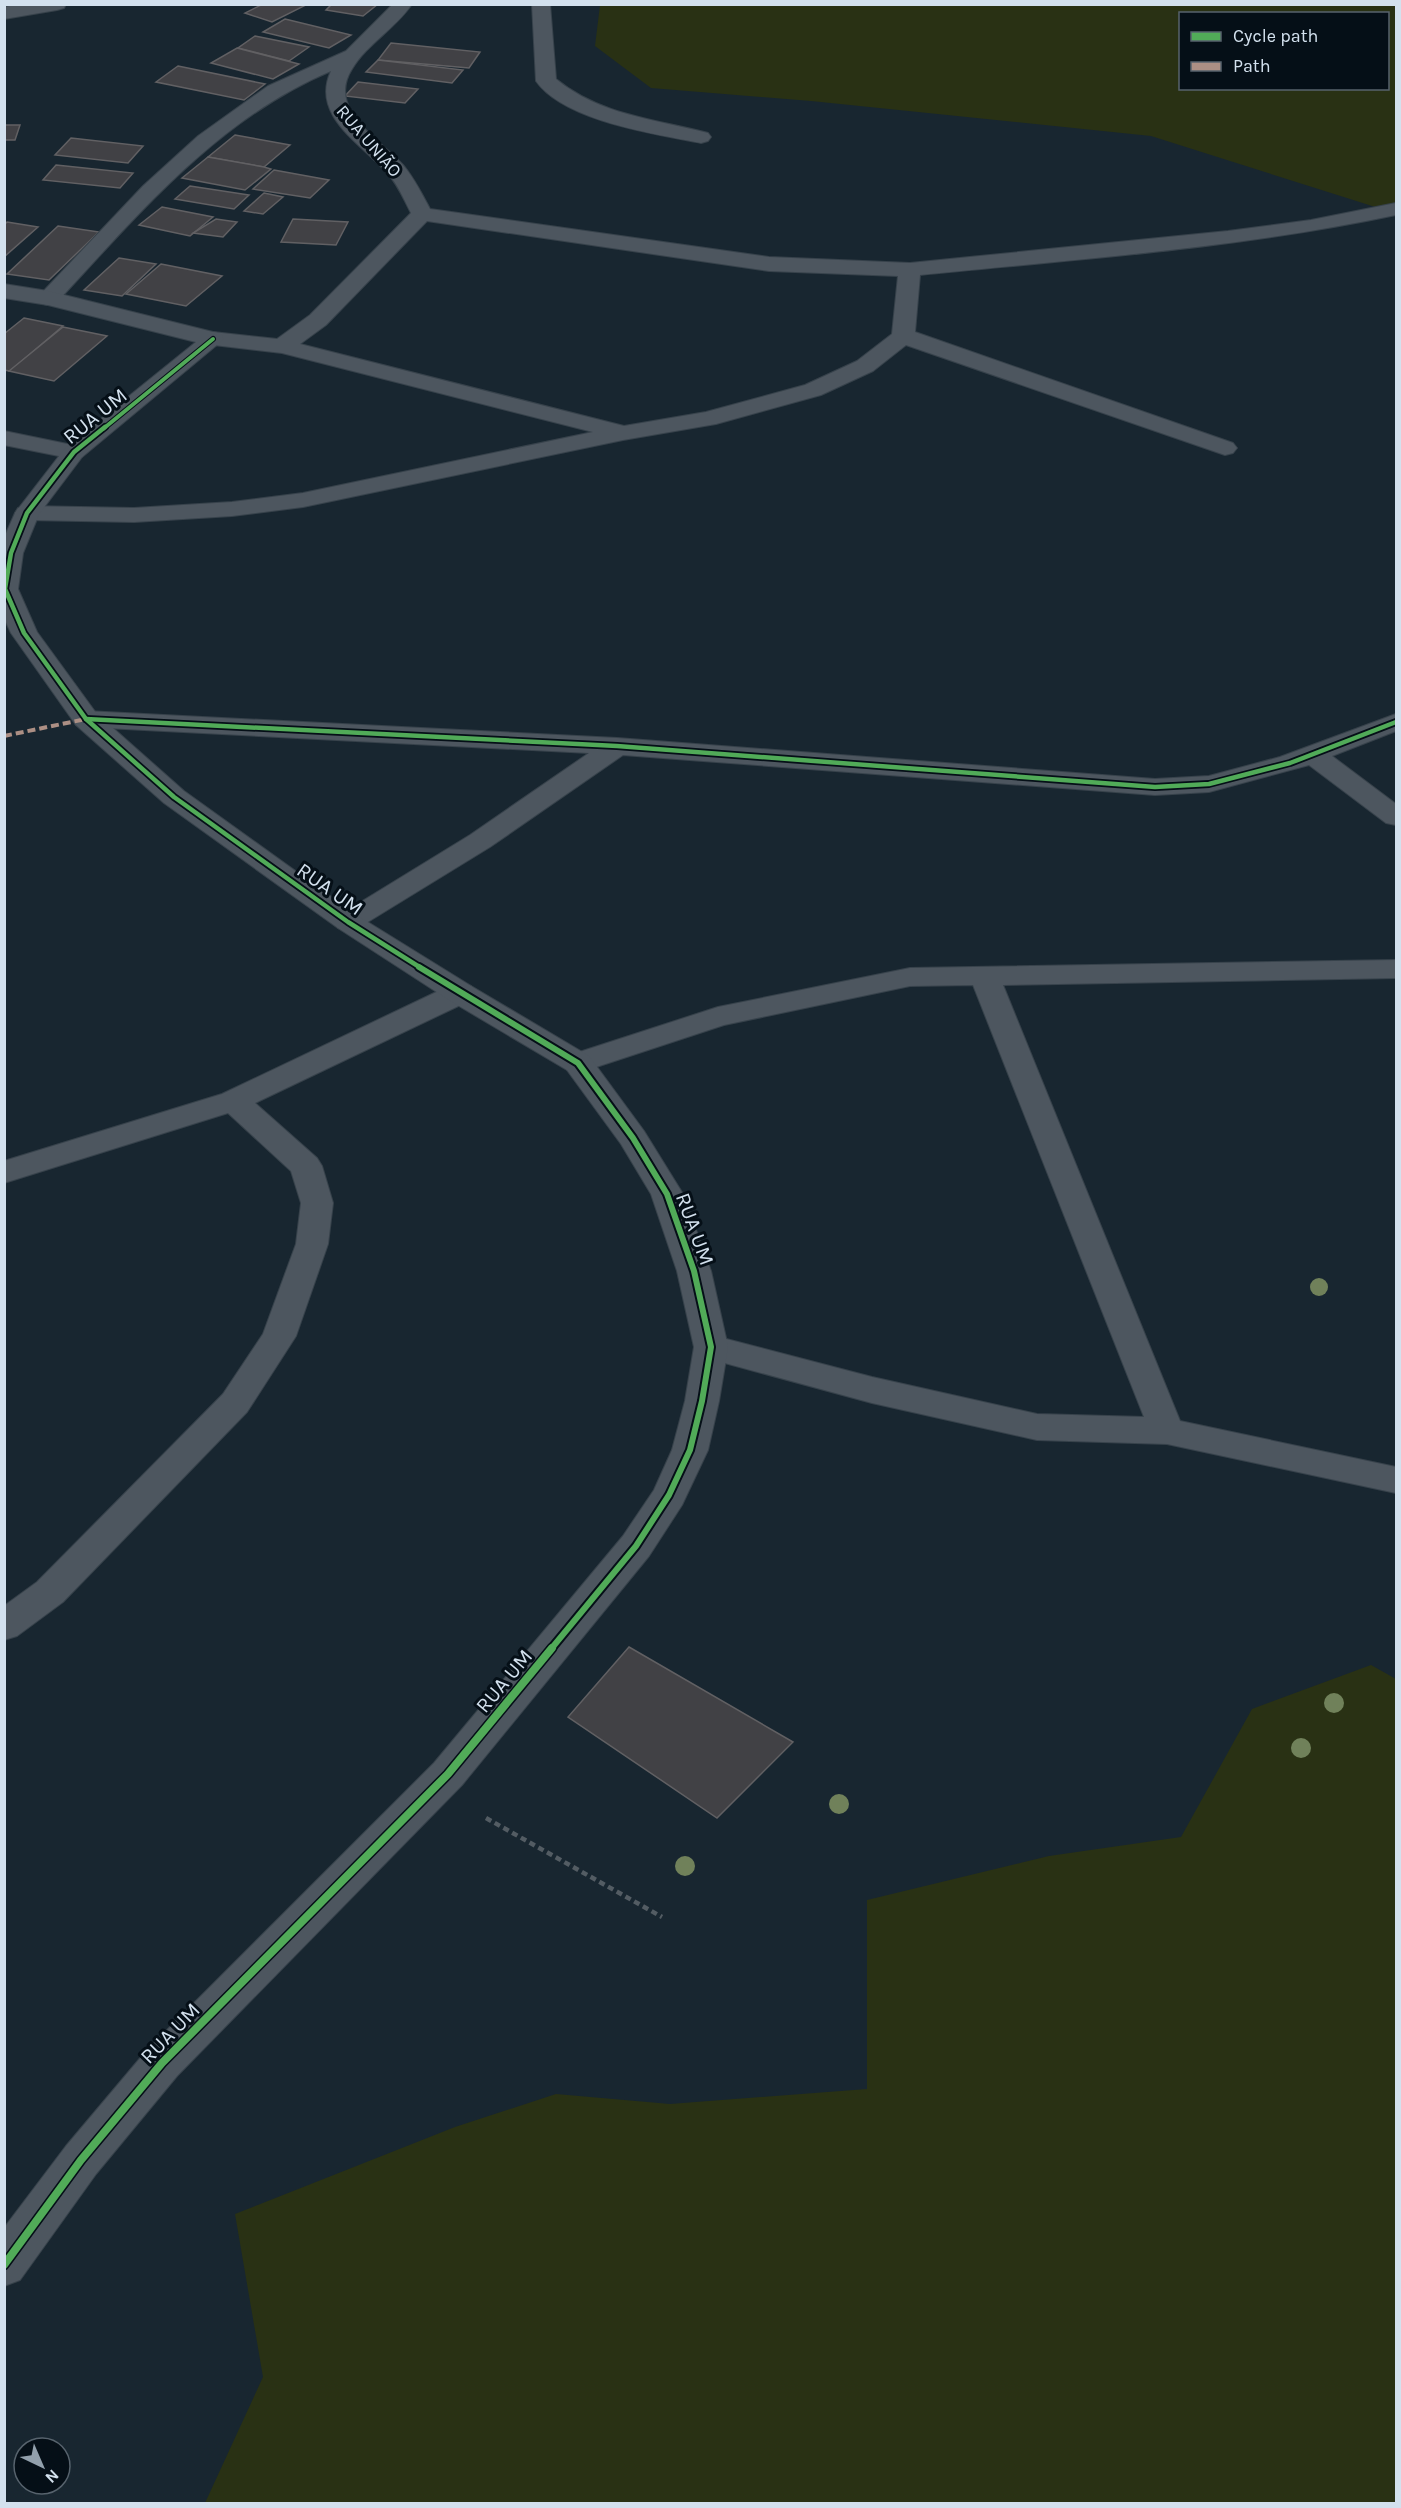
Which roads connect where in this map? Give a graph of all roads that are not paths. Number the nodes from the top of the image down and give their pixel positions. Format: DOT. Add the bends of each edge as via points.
graph roads {
  1 [pos="57,4"];
  2 [pos="402,4"];
  3 [pos="541,4"];
  4 [pos="4,12"];
  5 [pos="352,55"];
  6 [pos="701,137"];
  7 [pos="1396,209"];
  8 [pos="422,214"];
  9 [pos="910,270"];
  10 [pos="4,291"];
  11 [pos="48,298"];
  12 [pos="903,336"];
  13 [pos="213,339"];
  14 [pos="282,346"];
  15 [pos="623,433"];
  16 [pos="4,438"];
  17 [pos="1225,448"];
  18 [pos="74,452"];
  19 [pos="27,513"];
  20 [pos="86,719"];
  21 [pos="1396,722"];
  22 [pos="617,746"];
  23 [pos="1311,754"];
  24 [pos="1396,817"];
  25 [pos="348,922"];
  26 [pos="1396,969"];
  27 [pos="984,975"];
  28 [pos="460,993"];
  29 [pos="578,1063"];
  30 [pos="233,1101"];
  31 [pos="4,1172"];
  32 [pos="711,1347"];
  33 [pos="1167,1431"];
  34 [pos="1396,1480"];
  35 [pos="4,1626"];
  36 [pos="4,2265"];
  1 -- 4 [label="street"];
  2 -- 5 [label="street, RUA UNIÃO"];
  3 -- 6 [label="street" via="546,81 561,95 630,122"];
  5 -- 8 [label="street, RUA UNIÃO" via="334,84 337,110 398,172"];
  5 -- 11 [label="street" via="287,84 226,122 144,197"];
  7 -- 9 [label="street" via="1228,237"];
  8 -- 9 [label="street" via="769,264"];
  8 -- 14 [label="street" via="318,320"];
  9 -- 12 [label="street"];
  10 -- 11 [label="street"];
  11 -- 13 [label="street"];
  12 -- 15 [label="street" via="865,366 813,390 708,419"];
  12 -- 17 [label="street"];
  13 -- 14 [label="street"];
  13 -- 18 [label="street, RUA UM"];
  14 -- 15 [label="street"];
  15 -- 19 [label="street" via="303,500 134,515"];
  16 -- 18 [label="street"];
  18 -- 19 [label="street, RUA UM"];
  19 -- 20 [label="street, RUA UM" via="10,553 5,589 24,633"];
  20 -- 22 [label="street"];
  20 -- 25 [label="street, RUA UM" via="174,797"];
  21 -- 23 [label="street"];
  22 -- 23 [label="street" via="1155,787 1209,784"];
  22 -- 25 [label="street" via="480,841"];
  23 -- 24 [label="street"];
  25 -- 28 [label="street, RUA UM"];
  26 -- 27 [label="street"];
  27 -- 29 [label="street" via="910,977 718,1017"];
  27 -- 33 [label="street"];
  28 -- 29 [label="street, RUA UM"];
  28 -- 30 [label="street"];
  29 -- 32 [label="street, RUA UM" via="633,1138 667,1194 694,1271"];
  30 -- 31 [label="street"];
  30 -- 35 [label="street" via="306,1166 317,1203 312,1244 279,1336 235,1403 50,1592"];
  32 -- 33 [label="street" via="872,1390 1037,1427"];
  32 -- 36 [label="street, RUA UM" via="690,1450 669,1495 636,1546 447,1774 162,2063 81,2160"];
  33 -- 34 [label="street"];
}
